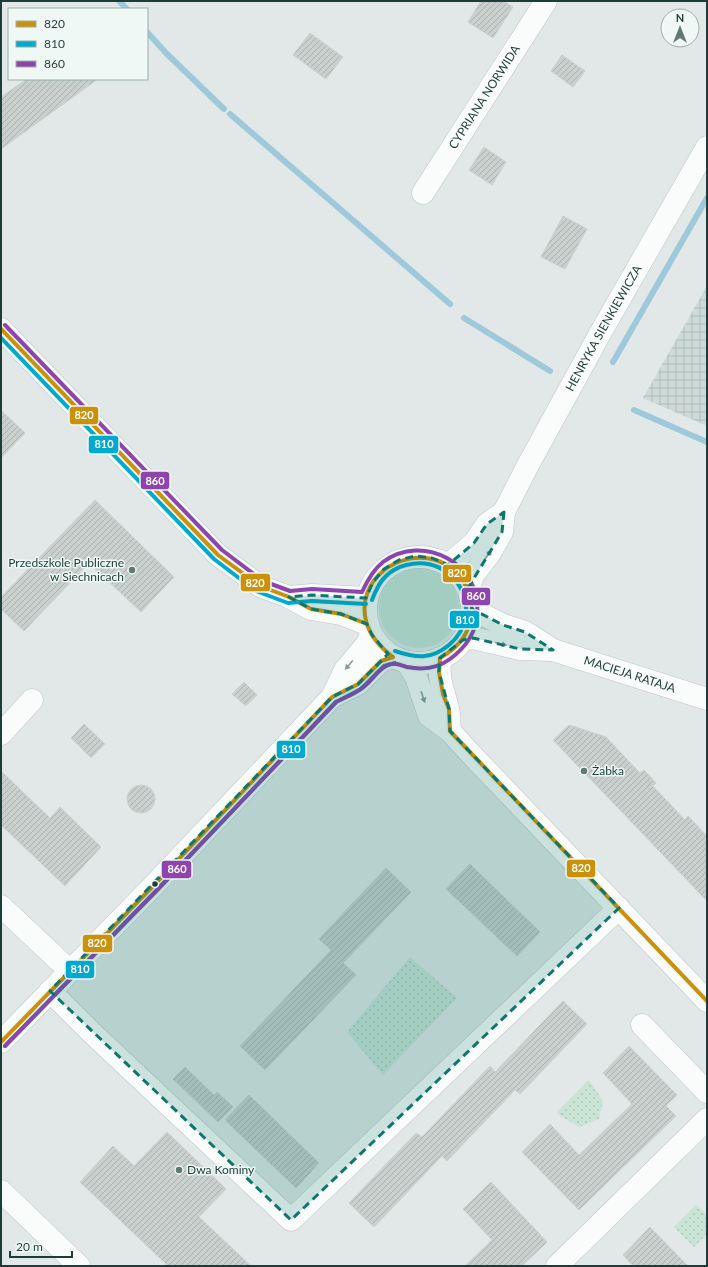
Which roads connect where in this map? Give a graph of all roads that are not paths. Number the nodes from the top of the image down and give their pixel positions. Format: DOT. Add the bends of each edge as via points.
graph roads {
  1 [pos="546,1"];
  2 [pos="707,147"];
  3 [pos="423,193"];
  4 [pos="1,329"];
  5 [pos="504,512"];
  6 [pos="448,565"];
  7 [pos="468,588"];
  8 [pos="290,597"];
  9 [pos="366,598"];
  10 [pos="472,609"];
  11 [pos="369,630"];
  12 [pos="463,640"];
  13 [pos="553,650"];
  14 [pos="440,658"];
  15 [pos="400,659"];
  16 [pos="332,697"];
  17 [pos="707,699"];
  18 [pos="32,700"];
  19 [pos="450,731"];
  20 [pos="1,734"];
  21 [pos="1,906"];
  22 [pos="619,908"];
  23 [pos="70,971"];
  24 [pos="50,991"];
  25 [pos="707,1001"];
  26 [pos="642,1024"];
  27 [pos="1,1042"];
  28 [pos="707,1092"];
  29 [pos="707,1119"];
  30 [pos="1,1191"];
  31 [pos="79,1266"];
  32 [pos="557,1266"];
  1 -- 3 [label="street, CYPRIANA NORWIDA"];
  2 -- 5 [label="street, HENRYKA SIENKIEWICZA" via="602,330"];
  4 -- 8 [label="street" via="218,555 260,586"];
  5 -- 6 [label="street, HENRYKA SIENKIEWICZA" via="487,524 474,543"];
  7 -- 5 [label="street, HENRYKA SIENKIEWICZA, one-way" via="474,574 502,532"];
  6 -- 7 [label="street" via="460,575"];
  6 -- 9 [label="street" via="432,558 415,556 399,560 384,569 373,582"];
  7 -- 10 [label="street"];
  8 -- 9 [label="street" via="312,594"];
  8 -- 11 [label="street" via="311,609 341,614"];
  9 -- 11 [label="street" via="365,611"];
  10 -- 12 [label="street" via="470,625"];
  10 -- 13 [label="street, MACIEJA RATAJA" via="503,625 525,632"];
  11 -- 15 [label="street" via="385,651"];
  11 -- 16 [label="street, one-way" via="366,645 345,670"];
  12 -- 13 [label="street, MACIEJA RATAJA, one-way" via="473,638 520,649"];
  12 -- 14 [label="street" via="453,651"];
  13 -- 17 [label="street, MACIEJA RATAJA"];
  14 -- 15 [label="street" via="424,663"];
  14 -- 19 [label="street" via="439,672 449,709"];
  15 -- 16 [label="street" via="381,661 358,684"];
  15 -- 19 [label="street, one-way" via="416,677 429,716"];
  16 -- 23 [label="street"];
  18 -- 20 [label="street"];
  19 -- 22 [label="street"];
  21 -- 23 [label="street"];
  22 -- 24 [label="street" via="291,1220"];
  22 -- 25 [label="street"];
  23 -- 24 [label="street"];
  24 -- 27 [label="street"];
  26 -- 28 [label="street"];
  29 -- 32 [label="street"];
  30 -- 31 [label="street"];
}
